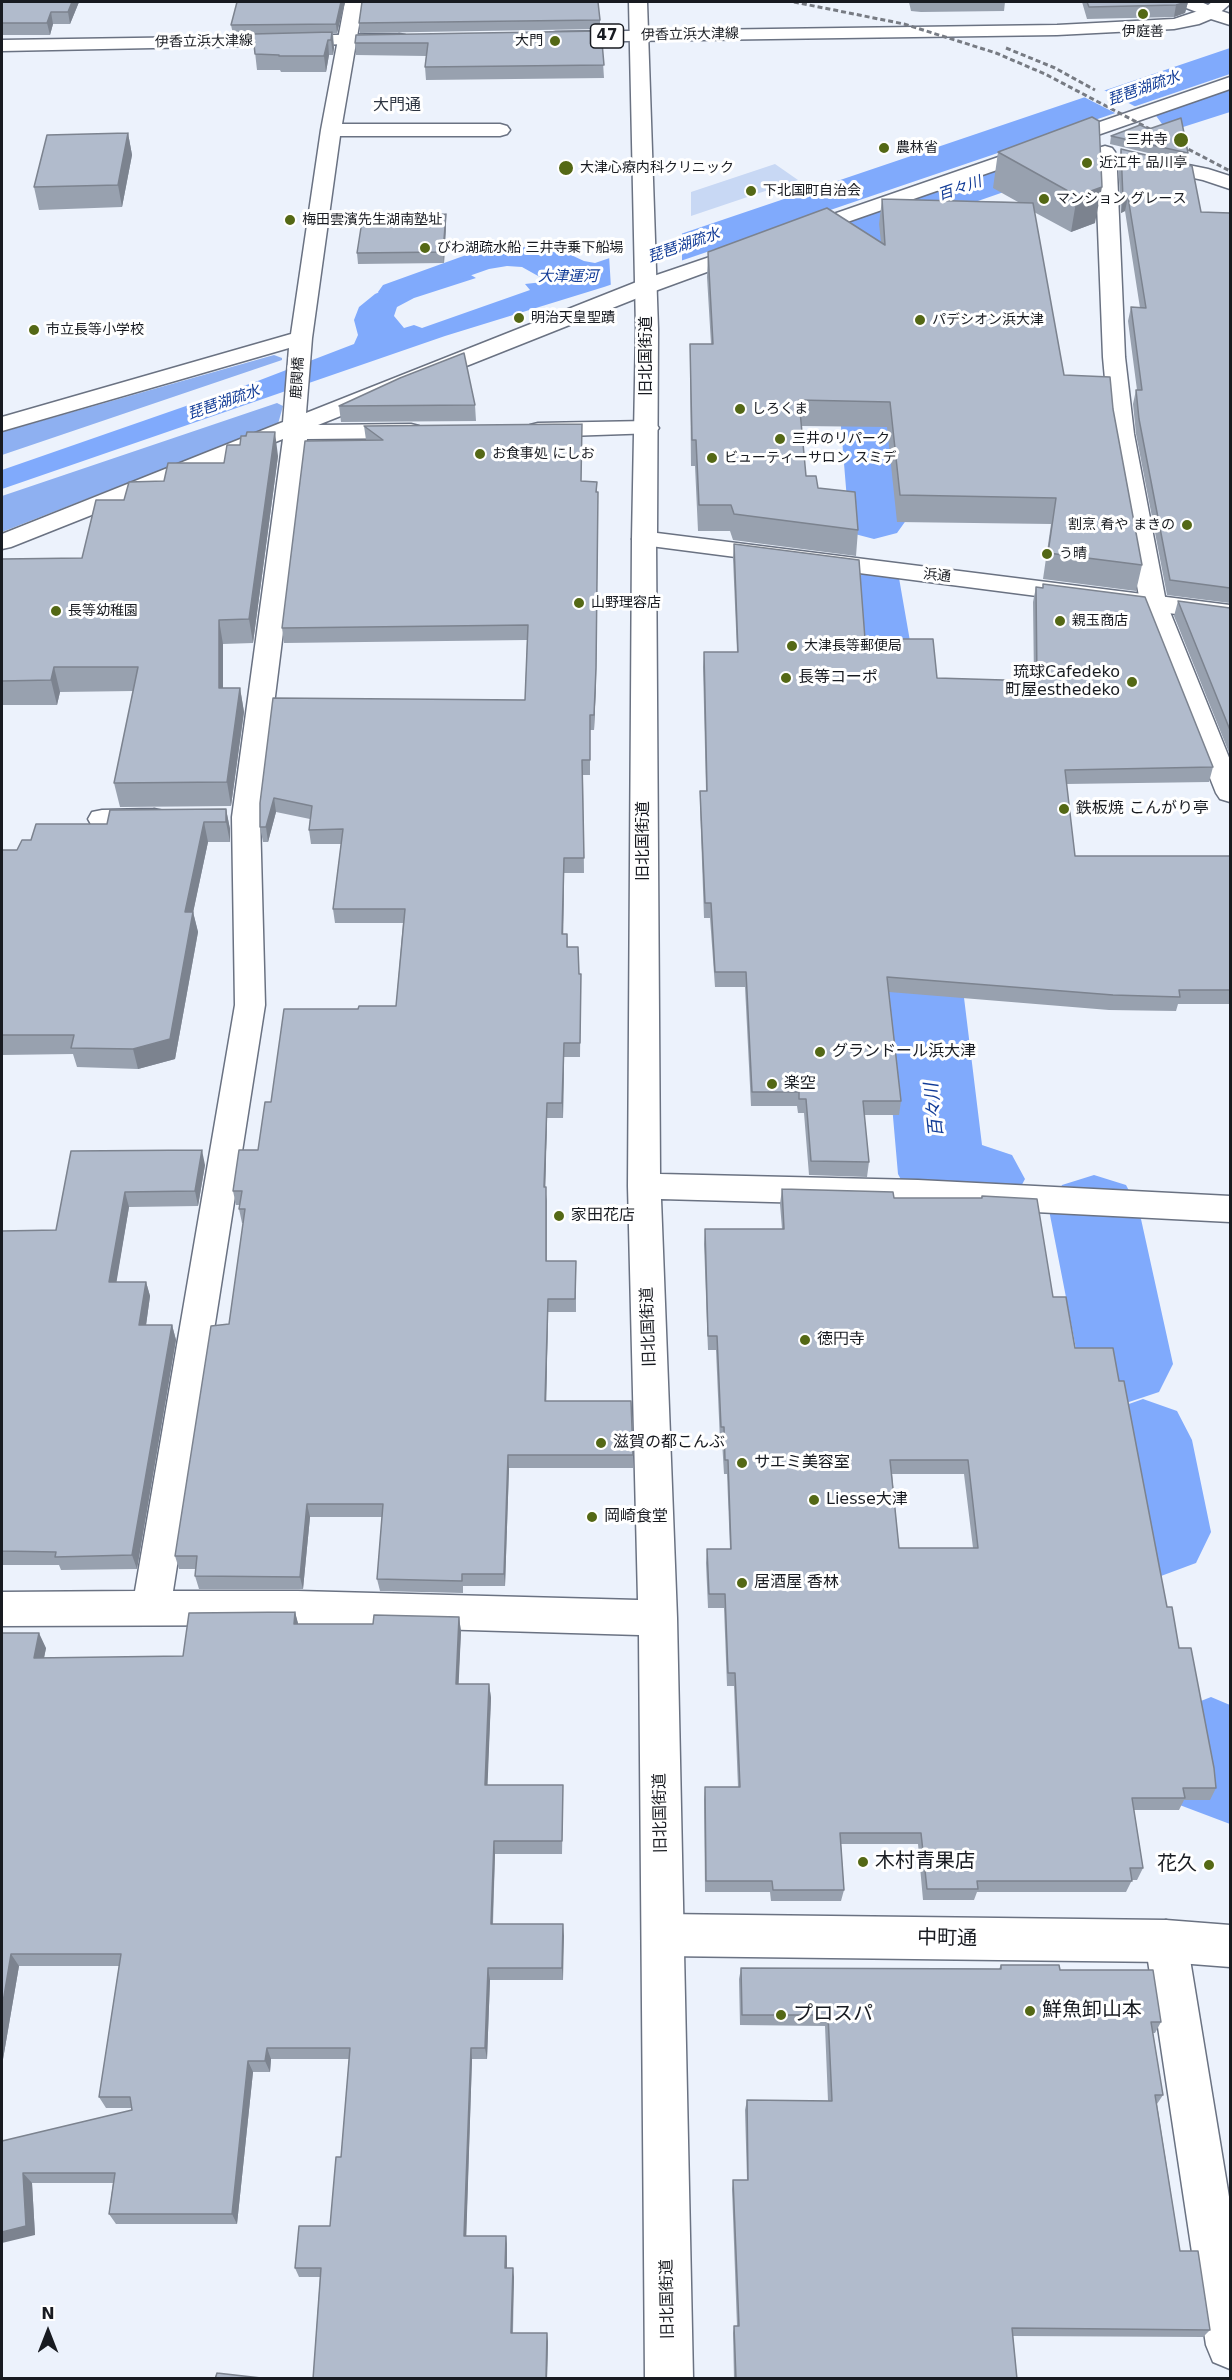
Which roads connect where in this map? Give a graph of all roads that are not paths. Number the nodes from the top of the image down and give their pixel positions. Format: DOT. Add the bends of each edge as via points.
graph roads {
  1 [pos="354,2"];
  2 [pos="639,2"];
  3 [pos="1187,2"];
  4 [pos="1217,7"];
  5 [pos="1230,20"];
  6 [pos="640,35"];
  7 [pos="537,37"];
  8 [pos="418,38"];
  9 [pos="347,39"];
  10 [pos="2,46"];
  11 [pos="1230,83"];
  12 [pos="331,130"];
  13 [pos="500,130"];
  14 [pos="1078,138"];
  15 [pos="1105,152"];
  16 [pos="1230,183"];
  17 [pos="784,238"];
  18 [pos="762,245"];
  19 [pos="646,281"];
  20 [pos="301,341"];
  21 [pos="295,423"];
  22 [pos="2,424"];
  23 [pos="647,428"];
  24 [pos="518,430"];
  25 [pos="436,431"];
  26 [pos="644,539"];
  27 [pos="2,542"];
  28 [pos="1153,602"];
  29 [pos="1230,614"];
  30 [pos="1230,793"];
  31 [pos="180,818"];
  32 [pos="102,819"];
  33 [pos="644,1186"];
  34 [pos="1230,1209"];
  35 [pos="151,1608"];
  36 [pos="2,1609"];
  37 [pos="658,1618"];
  38 [pos="663,1935"];
  39 [pos="1166,1941"];
  40 [pos="1230,1946"];
  41 [pos="1230,2345"];
  42 [pos="669,2379"];
  1 -- 9 [label="street, 鹿関橋"];
  2 -- 6 [label="street"];
  3 -- 4 [label="street"];
  4 -- 5 [label="street"];
  4 -- 6 [label="street, 伊香立浜大津線 / 47" via="1193,20 1174,24 1057,30"];
  6 -- 7 [label="street, 伊香立浜大津線 / 47"];
  6 -- 19 [label="street, 旧北国街道"];
  8 -- 9 [label="street, 伊香立浜大津線"];
  9 -- 10 [label="street, 伊香立浜大津線"];
  9 -- 12 [label="street, 鹿関橋"];
  11 -- 14 [label="street"];
  12 -- 13 [label="street"];
  12 -- 20 [label="street, 鹿関橋"];
  14 -- 15 [label="street"];
  14 -- 17 [label="street"];
  15 -- 16 [label="street"];
  15 -- 28 [label="street" via="1113,357 1122,434"];
  18 -- 19 [label="street"];
  19 -- 21 [label="street"];
  19 -- 23 [label="street, 旧北国街道"];
  20 -- 21 [label="street, 鹿関橋"];
  20 -- 22 [label="street"];
  21 -- 25 [label="street"];
  21 -- 27 [label="street"];
  21 -- 35 [label="street, 鹿関橋" via="235,818 250,1005"];
  23 -- 24 [label="street"];
  23 -- 26 [label="street, 旧北国街道"];
  26 -- 28 [label="street, 浜通"];
  26 -- 33 [label="street, 旧北国街道"];
  28 -- 29 [label="street, 浜通"];
  28 -- 30 [label="street"];
  31 -- 32 [label="street"];
  33 -- 34 [label="street" via="918,1193"];
  33 -- 37 [label="street, 旧北国街道"];
  35 -- 36 [label="street"];
  35 -- 37 [label="street"];
  37 -- 38 [label="street, 旧北国街道"];
  38 -- 39 [label="street, 中町通"];
  38 -- 42 [label="street, 旧北国街道"];
  39 -- 40 [label="street, 中町通"];
  39 -- 41 [label="street"];
}
